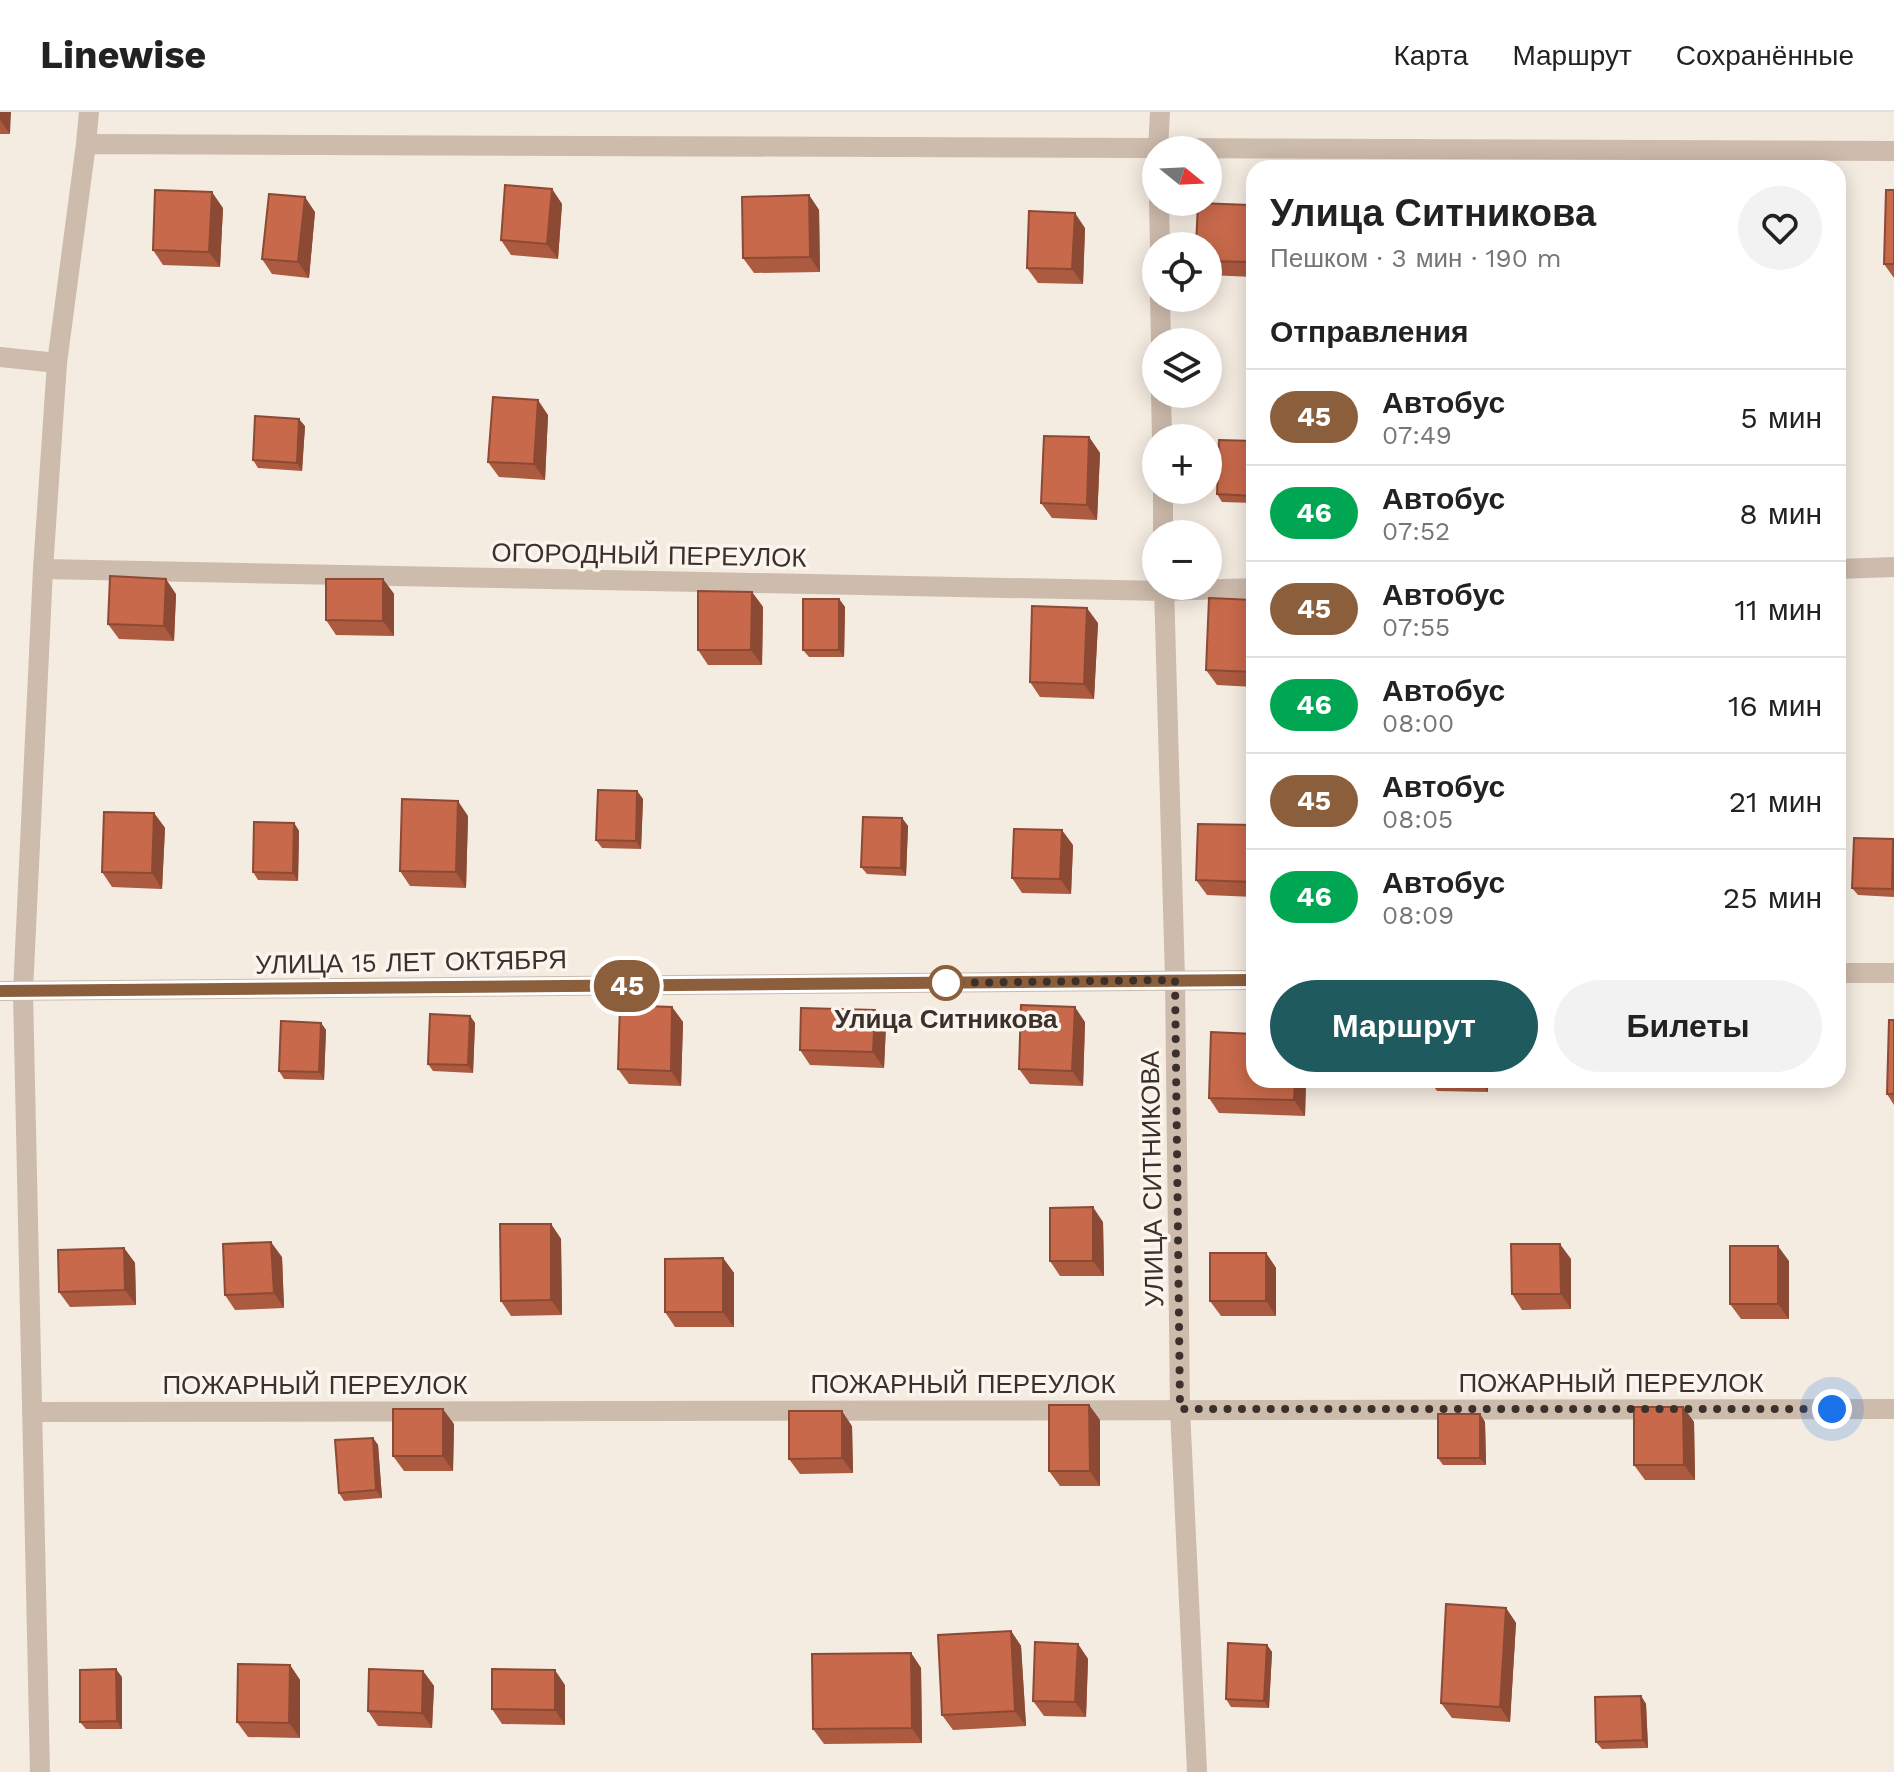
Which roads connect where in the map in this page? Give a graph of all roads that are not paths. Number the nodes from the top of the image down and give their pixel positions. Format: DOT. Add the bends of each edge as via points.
graph roads {
  1 [pos="89,112"];
  2 [pos="1160,112"];
  3 [pos="1159,136"];
  4 [pos="86,144"];
  5 [pos="1142,149"];
  6 [pos="1222,149"];
  7 [pos="1894,151"];
  8 [pos="0,357"];
  9 [pos="57,363"];
  10 [pos="1894,567"];
  11 [pos="43,569"];
  12 [pos="1846,569"];
  13 [pos="1142,588"];
  14 [pos="1222,588"];
  15 [pos="1246,588"];
  16 [pos="1164,600"];
  17 [pos="1846,973"];
  18 [pos="1894,973"];
  19 [pos="1175,980"];
  20 [pos="1246,980"];
  21 [pos="0,991"];
  22 [pos="23,992"];
  23 [pos="1180,1409"];
  24 [pos="1894,1409"];
  25 [pos="33,1412"];
  26 [pos="40,1772"];
  27 [pos="1197,1772"];
  1 -- 4 [label="street"];
  2 -- 3 [label="street"];
  4 -- 5 [label="street"];
  4 -- 9 [label="street"];
  6 -- 7 [label="street"];
  8 -- 9 [label="street"];
  9 -- 11 [label="street"];
  10 -- 12 [label="street"];
  11 -- 13 [label="street, ОГОРОДНЫЙ ПЕРЕУЛОК"];
  11 -- 22 [label="street"];
  14 -- 15 [label="street, ОГОРОДНЫЙ ПЕРЕУЛОК"];
  16 -- 19 [label="street, УЛИЦА СИТНИКОВА"];
  17 -- 18 [label="street"];
  19 -- 20 [label="street, УЛИЦА 15 ЛЕТ ОКТЯБРЯ"];
  19 -- 22 [label="street, УЛИЦА 15 ЛЕТ ОКТЯБРЯ"];
  19 -- 23 [label="street, УЛИЦА СИТНИКОВА"];
  21 -- 22 [label="street, УЛИЦА 15 ЛЕТ ОКТЯБРЯ"];
  22 -- 25 [label="street"];
  23 -- 24 [label="street, ПОЖАРНЫЙ ПЕРЕУЛОК"];
  23 -- 25 [label="street, ПОЖАРНЫЙ ПЕРЕУЛОК"];
  23 -- 27 [label="street, УЛИЦА СИТНИКОВА"];
  25 -- 26 [label="street"];
}
